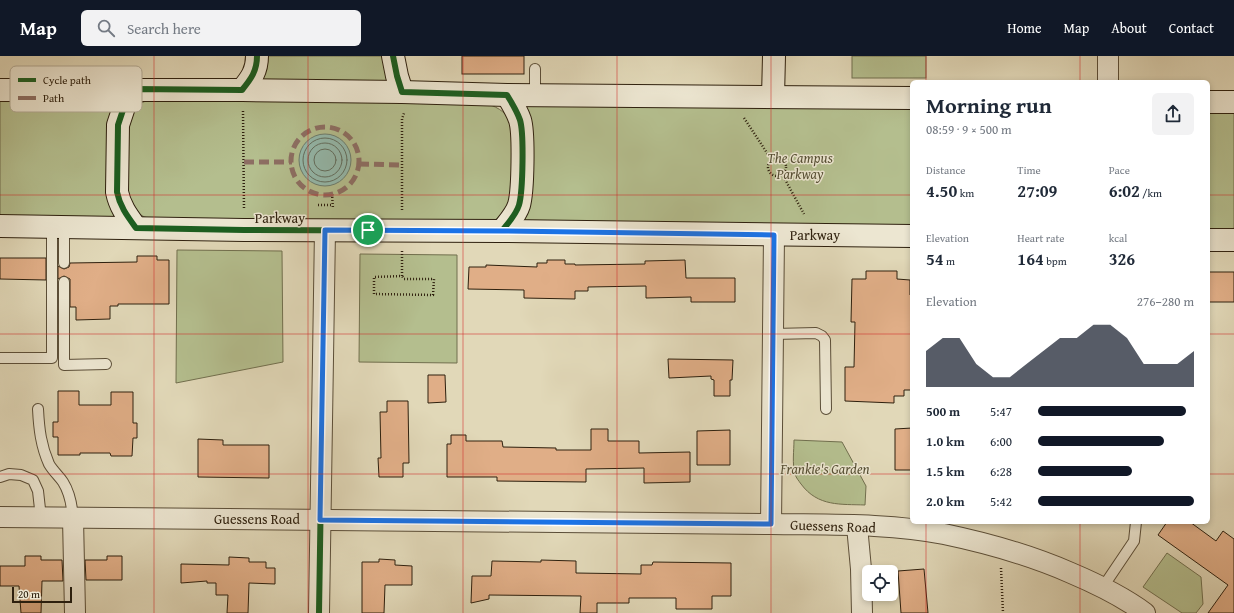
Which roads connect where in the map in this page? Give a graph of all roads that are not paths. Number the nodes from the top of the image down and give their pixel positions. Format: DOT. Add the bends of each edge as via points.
graph roads {
  1 [pos="257,56"];
  2 [pos="393,56"];
  3 [pos="774,56"];
  4 [pos="1108,56"];
  5 [pos="534,69"];
  6 [pos="1108,80"];
  7 [pos="0,90"];
  8 [pos="10,90"];
  9 [pos="142,90"];
  10 [pos="402,92"];
  11 [pos="507,95"];
  12 [pos="535,95"];
  13 [pos="773,97"];
  14 [pos="910,98"];
  15 [pos="243,99"];
  16 [pos="1210,102"];
  17 [pos="1234,102"];
  18 [pos="122,112"];
  19 [pos="0,226"];
  20 [pos="58,227"];
  21 [pos="136,228"];
  22 [pos="325,230"];
  23 [pos="502,231"];
  24 [pos="774,235"];
  25 [pos="910,236"];
  26 [pos="1210,240"];
  27 [pos="1234,240"];
  28 [pos="64,263"];
  29 [pos="64,282"];
  30 [pos="774,334"];
  31 [pos="0,358"];
  32 [pos="106,364"];
  33 [pos="38,409"];
  34 [pos="826,409"];
  35 [pos="0,476"];
  36 [pos="0,517"];
  37 [pos="41,518"];
  38 [pos="73,518"];
  39 [pos="320,520"];
  40 [pos="771,524"];
  41 [pos="1136,524"];
  42 [pos="857,526"];
  43 [pos="1103,587"];
  44 [pos="75,613"];
  45 [pos="319,613"];
  46 [pos="862,613"];
  47 [pos="1145,613"];
  1 -- 15 [label="street" via="254,75"];
  2 -- 10 [label="street"];
  3 -- 13 [label="street"];
  4 -- 6 [label="street"];
  5 -- 12 [label="lane"];
  7 -- 8 [label="street"];
  9 -- 15 [label="street"];
  10 -- 11 [label="street"];
  10 -- 15 [label="street"];
  11 -- 12 [label="street"];
  11 -- 23 [label="street" via="516,110 522,131 521,196 513,217"];
  12 -- 13 [label="street"];
  13 -- 14 [label="street"];
  16 -- 17 [label="street"];
  18 -- 21 [label="street" via="118,125 117,192 123,210"];
  19 -- 20 [label="street, Parkway"];
  20 -- 21 [label="street, Parkway"];
  20 -- 28 [label="lane"];
  20 -- 31 [label="lane" via="52,358"];
  21 -- 22 [label="street, Parkway"];
  22 -- 23 [label="street, Parkway"];
  22 -- 39 [label="street"];
  23 -- 24 [label="street, Parkway"];
  24 -- 25 [label="street, Parkway"];
  24 -- 30 [label="street"];
  26 -- 27 [label="street"];
  29 -- 32 [label="lane" via="64,365"];
  30 -- 34 [label="lane" via="816,333 825,340"];
  30 -- 40 [label="street"];
  33 -- 38 [label="lane" via="44,452 71,500"];
  35 -- 37 [label="lane" via="21,475 33,480 38,491"];
  36 -- 37 [label="street, Guessens Road"];
  37 -- 38 [label="street, Guessens Road"];
  38 -- 39 [label="street, Guessens Road"];
  38 -- 44 [label="street"];
  39 -- 40 [label="street, Guessens Road"];
  39 -- 45 [label="street"];
  40 -- 42 [label="street, Guessens Road"];
  41 -- 43 [label="lane" via="1134,541"];
  42 -- 43 [label="street, Guessens Road" via="943,534 1000,547 1042,560"];
  42 -- 46 [label="street"];
  43 -- 47 [label="street, Guessens Road"];
}
